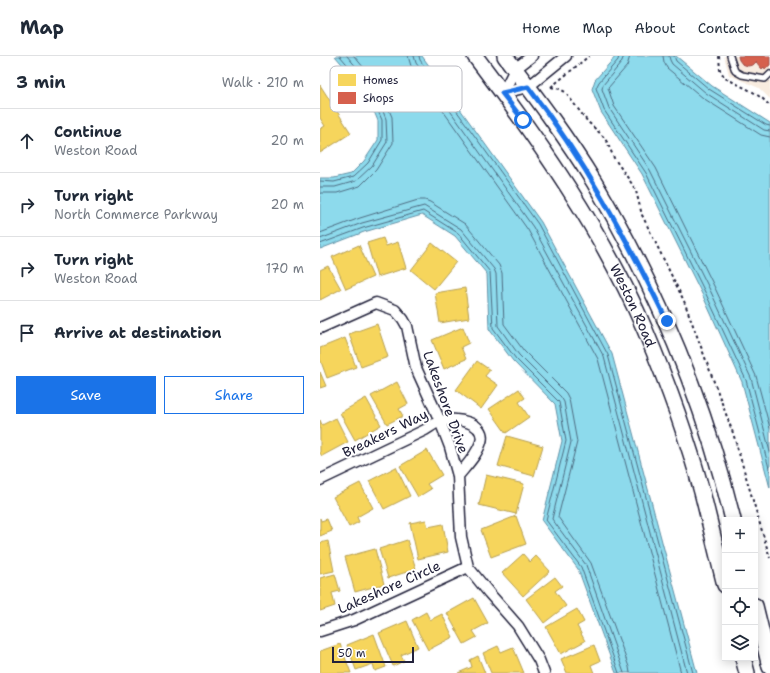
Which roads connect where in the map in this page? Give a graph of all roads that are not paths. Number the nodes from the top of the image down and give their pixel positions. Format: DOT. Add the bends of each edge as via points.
graph roads {
  1 [pos="475,56"];
  2 [pos="505,56"];
  3 [pos="532,56"];
  4 [pos="566,56"];
  5 [pos="730,56"];
  6 [pos="515,69"];
  7 [pos="770,74"];
  8 [pos="528,87"];
  9 [pos="502,93"];
  10 [pos="320,328"];
  11 [pos="440,421"];
  12 [pos="458,476"];
  13 [pos="320,480"];
  14 [pos="732,517"];
  15 [pos="468,568"];
  16 [pos="722,574"];
  17 [pos="758,618"];
  18 [pos="320,631"];
  19 [pos="744,661"];
  20 [pos="770,667"];
  21 [pos="544,673"];
  22 [pos="747,673"];
  1 -- 9 [label="main road, Weston Road"];
  2 -- 6 [label="main road, Weston Road"];
  3 -- 6 [label="street"];
  4 -- 8 [label="street"];
  5 -- 7 [label="lane" via="735,71 765,79"];
  6 -- 8 [label="main road, Weston Road"];
  6 -- 9 [label="street"];
  8 -- 9 [label="street"];
  8 -- 14 [label="main road, Weston Road" via="593,181 664,314 706,423"];
  9 -- 16 [label="main road, Weston Road" via="574,196 644,329 672,399 692,459"];
  10 -- 11 [label="street, Lakeshore Drive" via="376,302 395,310 407,326 416,368"];
  11 -- 12 [label="street, Lakeshore Drive"];
  11 -- 12 [label="street" via="455,418 467,421 478,429 481,435 481,442 471,460"];
  11 -- 13 [label="street, Breakers Way"];
  12 -- 15 [label="street, Lakeshore Drive" via="461,537"];
  15 -- 18 [label="street, Lakeshore Circle" via="354,620"];
  15 -- 21 [label="street, Lakeshore Drive" via="518,626"];
  17 -- 20 [label="main road"];
  19 -- 22 [label="main road"];
}
